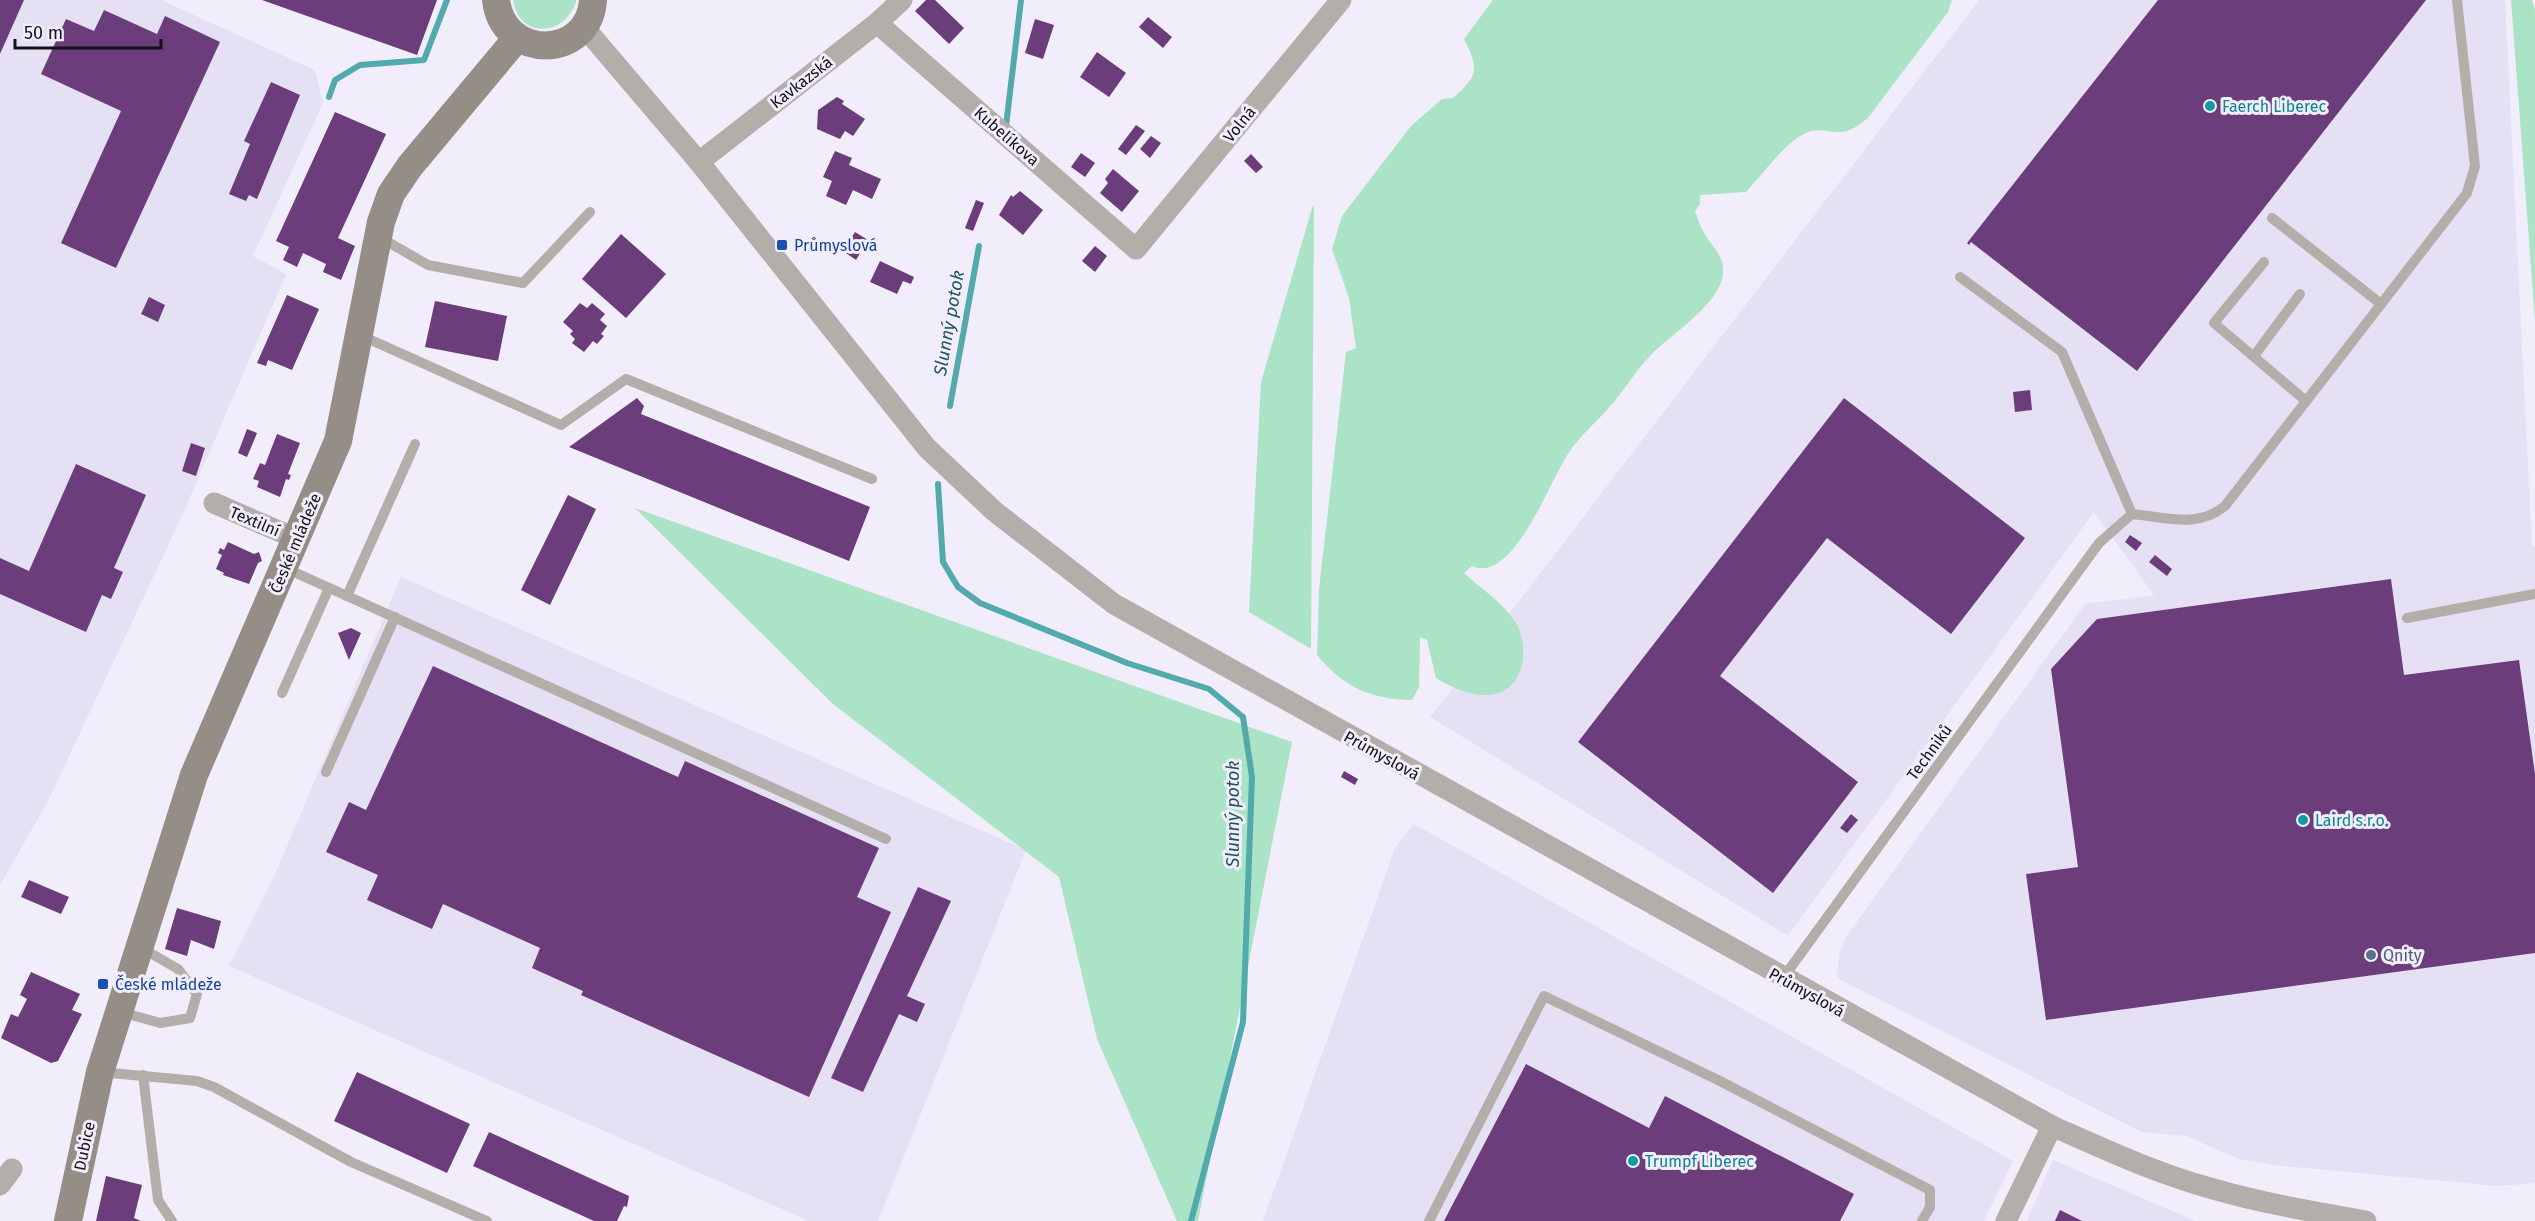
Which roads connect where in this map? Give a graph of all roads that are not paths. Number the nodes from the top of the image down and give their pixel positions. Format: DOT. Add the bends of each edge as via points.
graph roads {
  1 [pos="496,0"];
  2 [pos="593,0"];
  3 [pos="902,0"];
  4 [pos="1341,0"];
  5 [pos="2457,0"];
  6 [pos="877,23"];
  7 [pos="584,27"];
  8 [pos="517,38"];
  9 [pos="699,162"];
  10 [pos="590,212"];
  11 [pos="2272,218"];
  12 [pos="378,236"];
  13 [pos="1136,249"];
  14 [pos="2264,262"];
  15 [pos="1960,277"];
  16 [pos="2300,294"];
  17 [pos="2381,304"];
  18 [pos="359,335"];
  19 [pos="2254,356"];
  20 [pos="2306,401"];
  21 [pos="415,444"];
  22 [pos="872,479"];
  23 [pos="214,503"];
  24 [pos="2132,514"];
  25 [pos="297,539"];
  26 [pos="285,568"];
  27 [pos="329,588"];
  28 [pos="2535,594"];
  29 [pos="347,596"];
  30 [pos="395,617"];
  31 [pos="2407,618"];
  32 [pos="282,693"];
  33 [pos="326,772"];
  34 [pos="886,839"];
  35 [pos="140,947"];
  36 [pos="1783,978"];
  37 [pos="119,1012"];
  38 [pos="100,1071"];
  39 [pos="143,1075"];
  40 [pos="2052,1126"];
  41 [pos="2306,1216"];
  42 [pos="68,1221"];
  43 [pos="172,1221"];
  44 [pos="487,1221"];
  45 [pos="1429,1221"];
  46 [pos="1923,1221"];
  47 [pos="2006,1221"];
  48 [pos="2366,1221"];
  1 -- 8 [label="street" via="504,24"];
  2 -- 7 [label="street"];
  3 -- 6 [label="street, Kavkazská"];
  4 -- 13 [label="street, Volná"];
  5 -- 17 [label="lane" via="2475,166 2467,193"];
  6 -- 9 [label="street, Kavkazská"];
  6 -- 13 [label="street, Kubelíkova"];
  7 -- 8 [label="street" via="567,41 548,46"];
  7 -- 9 [label="street, Průmyslová"];
  8 -- 12 [label="street, České mládeže" via="410,166 391,194"];
  9 -- 36 [label="street, Průmyslová" via="927,448 994,511 1114,604"];
  10 -- 12 [label="lane" via="523,283 428,265"];
  11 -- 17 [label="lane"];
  12 -- 18 [label="street, České mládeže"];
  14 -- 19 [label="lane" via="2214,322"];
  15 -- 24 [label="lane" via="2062,352"];
  16 -- 19 [label="lane"];
  17 -- 20 [label="lane"];
  18 -- 22 [label="lane" via="561,425 626,379"];
  18 -- 25 [label="street, České mládeže" via="338,441"];
  19 -- 20 [label="lane"];
  20 -- 24 [label="lane" via="2225,506 2213,515 2199,520"];
  21 -- 29 [label="lane"];
  23 -- 25 [label="street, Textilní"];
  24 -- 36 [label="lane, Techniků" via="2099,543"];
  25 -- 26 [label="street, České mládeže"];
  26 -- 27 [label="lane"];
  26 -- 35 [label="street, České mládeže" via="194,776"];
  27 -- 29 [label="lane"];
  27 -- 32 [label="lane"];
  28 -- 31 [label="lane"];
  29 -- 30 [label="lane"];
  30 -- 33 [label="lane"];
  30 -- 34 [label="lane"];
  35 -- 37 [label="street, České mládeže"];
  35 -- 37 [label="lane" via="178,969 197,994 190,1018 160,1023"];
  36 -- 40 [label="street, Průmyslová"];
  37 -- 38 [label="street, České mládeže"];
  38 -- 39 [label="lane"];
  38 -- 42 [label="street, Dubice"];
  39 -- 43 [label="lane" via="158,1200"];
  39 -- 44 [label="lane" via="197,1081 214,1087 351,1162"];
  40 -- 41 [label="street, Průmyslová" via="2124,1158"];
  40 -- 47 [label="street"];
  41 -- 48 [label="street, Průmyslová"];
  45 -- 46 [label="lane" via="1544,996 1718,1080 1930,1190"];
}
